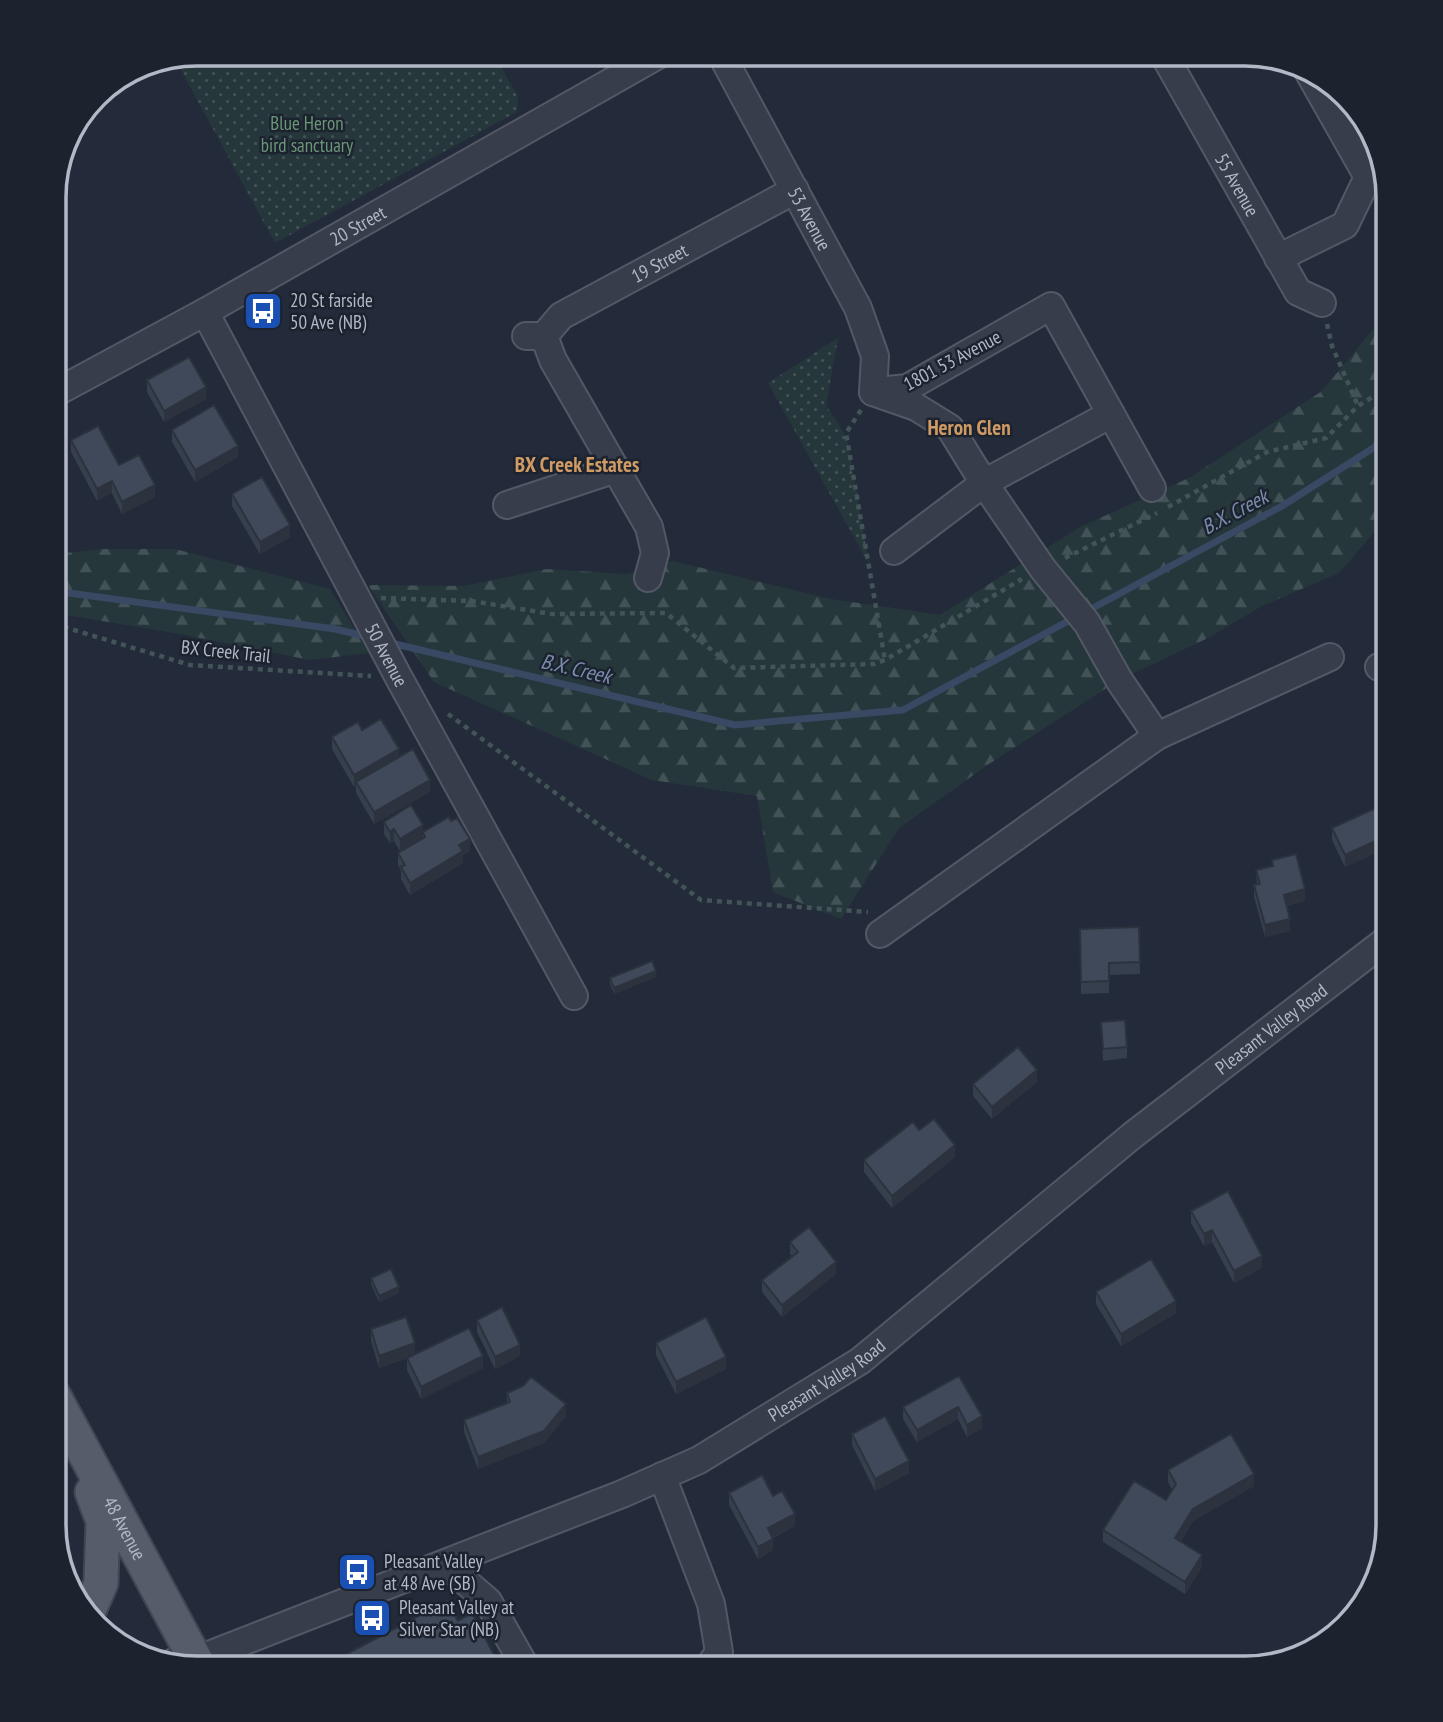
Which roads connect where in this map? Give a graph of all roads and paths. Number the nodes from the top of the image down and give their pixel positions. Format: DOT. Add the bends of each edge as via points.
graph roads {
  1 [pos="638,66"];
  2 [pos="728,67"];
  3 [pos="1171,67"];
  4 [pos="1322,92"];
  5 [pos="1373,169"];
  6 [pos="795,190"];
  7 [pos="1278,258"];
  8 [pos="1322,303"];
  9 [pos="205,312"];
  10 [pos="67,387"];
  11 [pos="873,392"];
  12 [pos="1358,407"];
  13 [pos="1111,414"];
  14 [pos="616,468"];
  15 [pos="984,483"];
  16 [pos="1152,488"];
  17 [pos="508,505"];
  18 [pos="894,551"];
  19 [pos="648,578"];
  20 [pos="67,628"];
  21 [pos="1330,657"];
  22 [pos="885,660"];
  23 [pos="393,667"];
  24 [pos="443,711"];
  25 [pos="1157,736"];
  26 [pos="907,915"];
  27 [pos="880,934"];
  28 [pos="1376,948"];
  29 [pos="574,996"];
  30 [pos="66,1420"];
  31 [pos="66,1425"];
  32 [pos="662,1476"];
  33 [pos="445,1564"];
  34 [pos="93,1602"];
  35 [pos="186,1655"];
  36 [pos="208,1656"];
  37 [pos="519,1656"];
  38 [pos="716,1656"];
  1 -- 9 [label="street, 20 Street"];
  2 -- 6 [label="street, 53 Avenue"];
  3 -- 7 [label="street, 55 Avenue"];
  4 -- 5 [label="street"];
  5 -- 7 [label="street" via="1345,225"];
  6 -- 11 [label="street, 53 Avenue" via="858,308 875,356"];
  6 -- 14 [label="street, 19 Street" via="561,316 535,336"];
  7 -- 8 [label="street, 55 Avenue" via="1298,292"];
  8 -- 12 [label="path" via="1333,349"];
  9 -- 10 [label="street, 20 Street"];
  9 -- 23 [label="street, 50 Avenue"];
  11 -- 13 [label="street, 1801 53 Avenue" via="907,388 1051,306"];
  11 -- 15 [label="street, 1801 53 Avenue" via="916,407 950,428"];
  11 -- 22 [label="path" via="846,433"];
  13 -- 15 [label="street"];
  13 -- 16 [label="street, 1801 53 Avenue"];
  14 -- 17 [label="street"];
  14 -- 19 [label="street" via="649,527 655,553"];
  15 -- 18 [label="street"];
  15 -- 25 [label="street, 1801 53 Avenue" via="1087,623"];
  20 -- 23 [label="path, BX Creek Trail" via="190,665"];
  21 -- 25 [label="street"];
  23 -- 29 [label="street, 50 Avenue"];
  24 -- 26 [label="path" via="701,900"];
  25 -- 26 [label="street"];
  26 -- 27 [label="street"];
  28 -- 32 [label="street, Pleasant Valley Road" via="1133,1135 860,1361 699,1460"];
  30 -- 35 [label="main road, 48 Avenue"];
  31 -- 34 [label="main road" via="103,1521 101,1583"];
  32 -- 33 [label="street, Pleasant Valley Road"];
  32 -- 38 [label="street" via="711,1604"];
  33 -- 36 [label="street, Pleasant Valley Road"];
  33 -- 37 [label="street" via="488,1601"];
}
